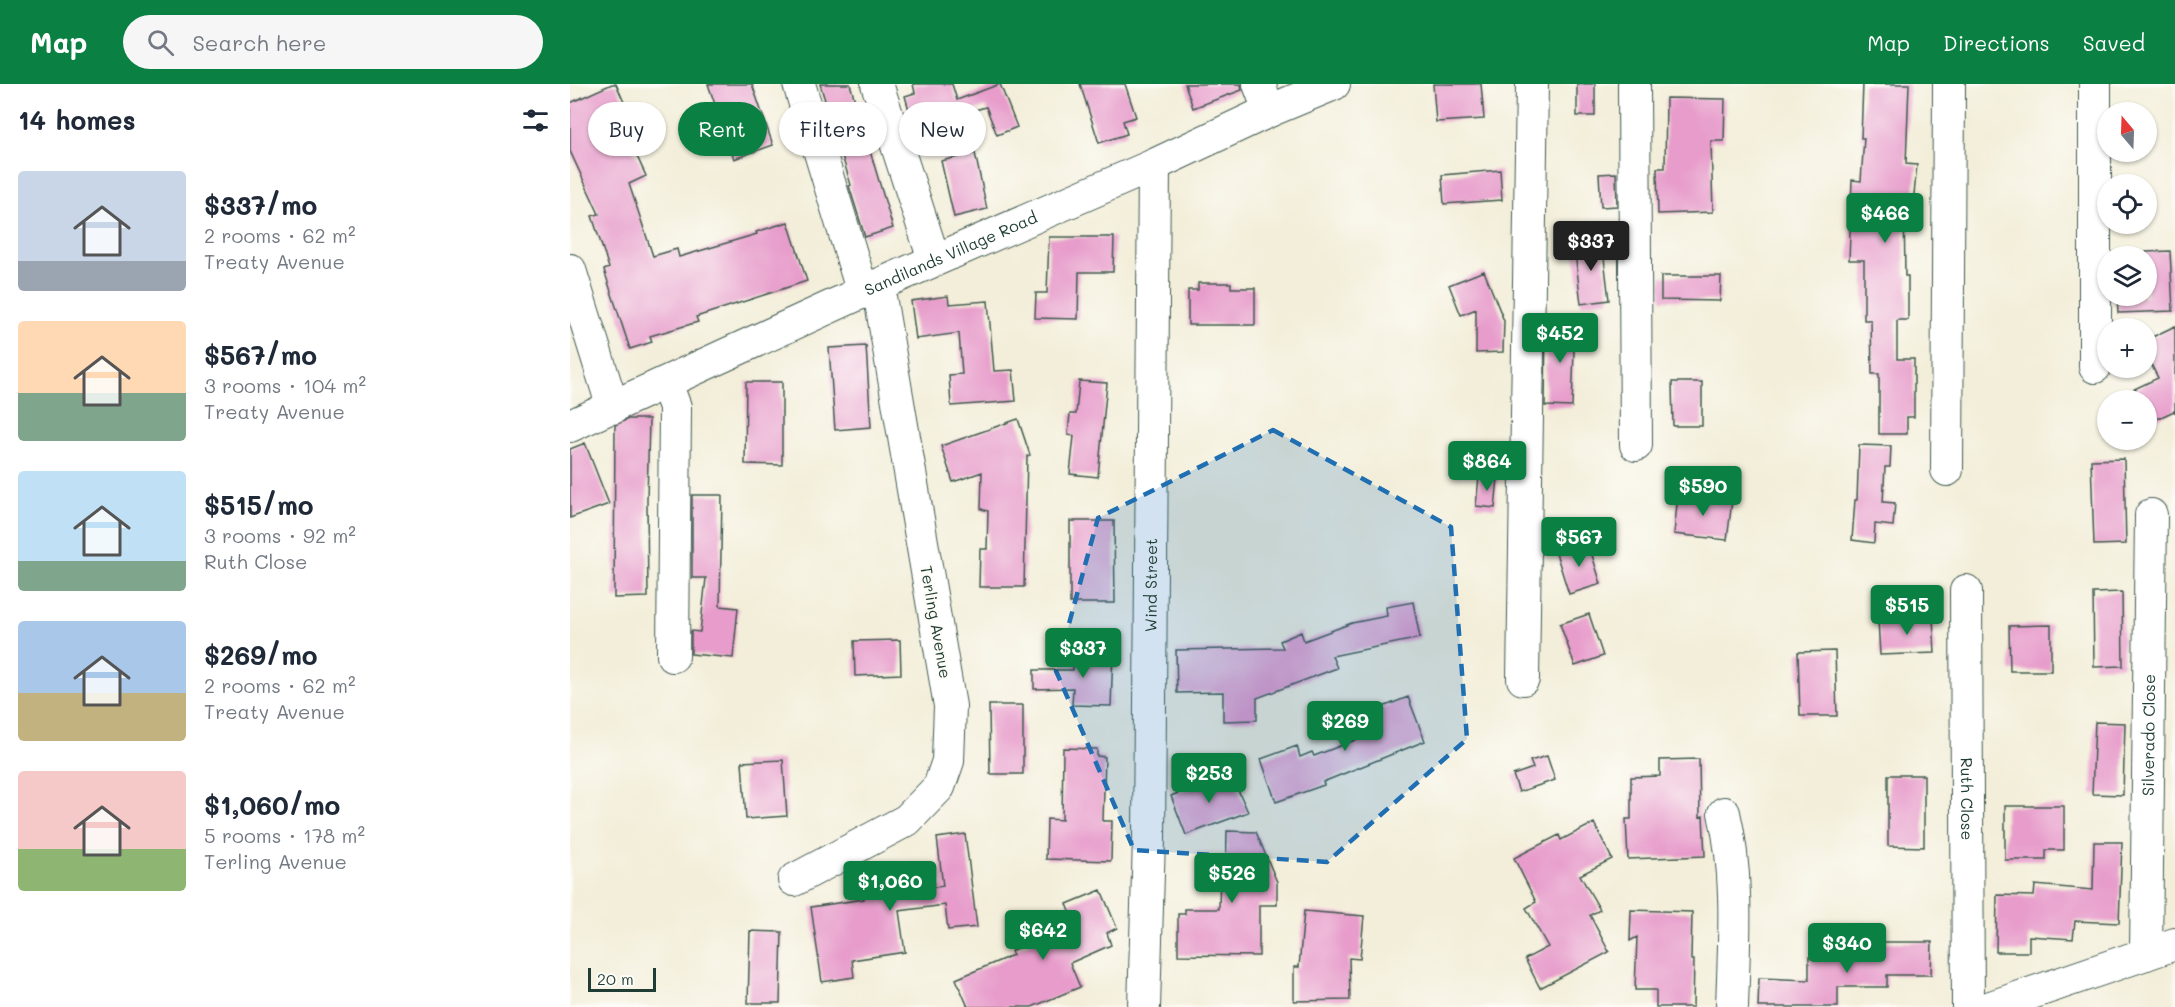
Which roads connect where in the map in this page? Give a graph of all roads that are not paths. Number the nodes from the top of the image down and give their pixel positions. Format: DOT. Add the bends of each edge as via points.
graph roads {
  1 [pos="799,84"];
  2 [pos="877,84"];
  3 [pos="1334,84"];
  4 [pos="1532,84"];
  5 [pos="1634,84"];
  6 [pos="1949,84"];
  7 [pos="2095,84"];
  8 [pos="1264,97"];
  9 [pos="1154,165"];
  10 [pos="934,260"];
  11 [pos="570,270"];
  12 [pos="870,289"];
  13 [pos="2095,367"];
  14 [pos="666,383"];
  15 [pos="613,408"];
  16 [pos="570,426"];
  17 [pos="1636,446"];
  18 [pos="1947,470"];
  19 [pos="2151,514"];
  20 [pos="1966,591"];
  21 [pos="673,656"];
  22 [pos="1523,679"];
  23 [pos="1724,813"];
  24 [pos="794,880"];
  25 [pos="2161,949"];
  26 [pos="1143,1007"];
  27 [pos="1732,1007"];
  28 [pos="1968,1007"];
  29 [pos="1991,1007"];
  1 -- 12 [label="street, Terling Avenue"];
  2 -- 10 [label="street"];
  3 -- 8 [label="street, Sandilands Village Road"];
  4 -- 22 [label="street"];
  5 -- 17 [label="street"];
  6 -- 18 [label="street"];
  7 -- 13 [label="street"];
  8 -- 9 [label="street, Sandilands Village Road"];
  9 -- 10 [label="street, Sandilands Village Road"];
  9 -- 26 [label="street, Wind Street" via="1149,817"];
  10 -- 12 [label="street, Sandilands Village Road"];
  11 -- 15 [label="street"];
  12 -- 14 [label="street, Sandilands Village Road"];
  12 -- 24 [label="street, Terling Avenue" via="950,706 948,761 939,787 907,820"];
  14 -- 15 [label="street, Sandilands Village Road"];
  14 -- 21 [label="street" via="675,408"];
  15 -- 16 [label="street, Sandilands Village Road"];
  19 -- 25 [label="street, Silverado Close"];
  20 -- 28 [label="street, Ruth Close"];
  23 -- 27 [label="street" via="1731,844 1734,911"];
  25 -- 29 [label="street"];
}
